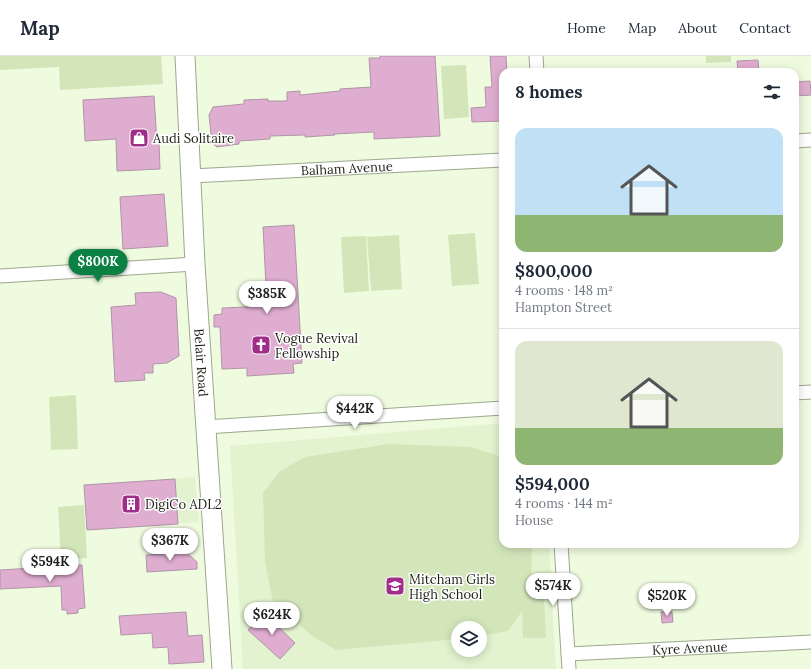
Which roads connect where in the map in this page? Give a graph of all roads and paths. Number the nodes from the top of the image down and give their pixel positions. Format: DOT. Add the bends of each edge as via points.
graph roads {
  1 [pos="185,56"];
  2 [pos="536,56"];
  3 [pos="537,68"];
  4 [pos="811,140"];
  5 [pos="799,141"];
  6 [pos="499,160"];
  7 [pos="191,176"];
  8 [pos="195,264"];
  9 [pos="0,276"];
  10 [pos="811,392"];
  11 [pos="799,393"];
  12 [pos="499,408"];
  13 [pos="206,427"];
  14 [pos="561,548"];
  15 [pos="811,642"];
  16 [pos="568,654"];
  17 [pos="222,669"];
  18 [pos="570,669"];
  1 -- 7 [label="main road, Belair Road"];
  2 -- 3 [label="street"];
  4 -- 5 [label="street"];
  6 -- 7 [label="street, Balham Avenue"];
  7 -- 8 [label="main road, Belair Road"];
  8 -- 9 [label="street"];
  8 -- 13 [label="main road, Belair Road"];
  10 -- 11 [label="street"];
  12 -- 13 [label="street"];
  13 -- 17 [label="main road, Belair Road"];
  14 -- 16 [label="street"];
  15 -- 16 [label="street, Kyre Avenue"];
  16 -- 18 [label="street"];
}
